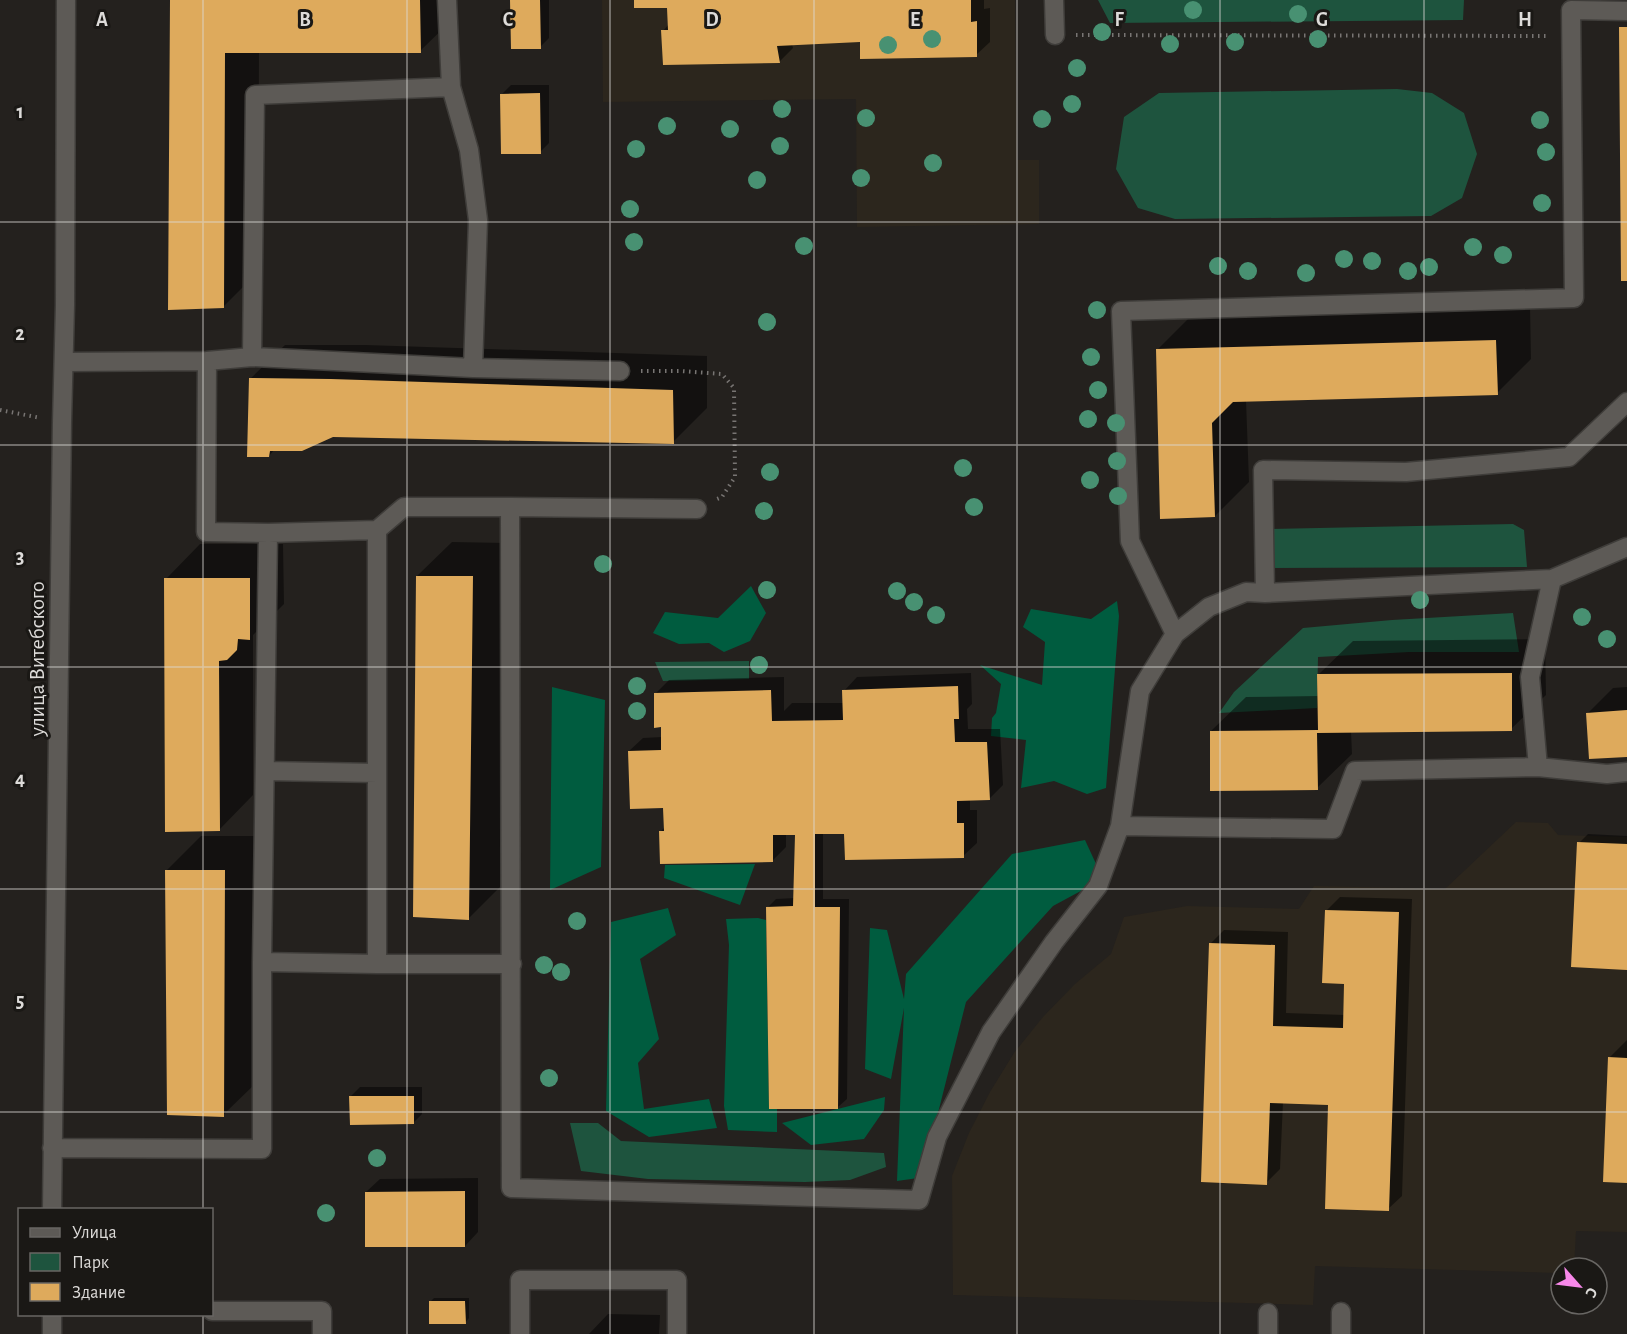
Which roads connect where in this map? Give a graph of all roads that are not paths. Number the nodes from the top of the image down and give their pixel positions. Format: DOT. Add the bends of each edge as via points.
graph roads {
  1 [pos="66,0"];
  2 [pos="447,0"];
  3 [pos="1054,0"];
  4 [pos="1627,11"];
  5 [pos="1055,35"];
  6 [pos="451,87"];
  7 [pos="252,357"];
  8 [pos="207,361"];
  9 [pos="65,362"];
  10 [pos="473,368"];
  11 [pos="620,371"];
  12 [pos="1627,402"];
  13 [pos="510,507"];
  14 [pos="697,509"];
  15 [pos="377,530"];
  16 [pos="268,533"];
  17 [pos="1627,546"];
  18 [pos="1552,579"];
  19 [pos="1265,593"];
  20 [pos="1175,634"];
  21 [pos="1538,767"];
  22 [pos="266,771"];
  23 [pos="377,772"];
  24 [pos="1627,772"];
  25 [pos="1120,826"];
  26 [pos="262,962"];
  27 [pos="377,964"];
  28 [pos="512,964"];
  29 [pos="52,1148"];
  30 [pos="52,1208"];
  31 [pos="213,1311"];
  32 [pos="1341,1312"];
  33 [pos="1268,1313"];
  34 [pos="52,1316"];
  35 [pos="52,1334"];
  36 [pos="322,1334"];
  37 [pos="520,1334"];
  38 [pos="677,1334"];
  39 [pos="1268,1334"];
  40 [pos="1341,1334"];
  1 -- 9 [label="street, улица Витебского"];
  2 -- 6 [label="street"];
  3 -- 5 [label="street"];
  4 -- 20 [label="street" via="1570,10 1574,298 1121,310 1130,541"];
  6 -- 7 [label="street" via="255,95"];
  6 -- 10 [label="street" via="469,150 478,220"];
  7 -- 8 [label="street"];
  7 -- 10 [label="street"];
  8 -- 9 [label="street"];
  8 -- 16 [label="street" via="206,532"];
  9 -- 29 [label="street, улица Витебского"];
  10 -- 11 [label="street"];
  12 -- 19 [label="street" via="1569,457 1406,472 1263,470"];
  13 -- 14 [label="street"];
  13 -- 15 [label="street" via="404,507"];
  13 -- 28 [label="street"];
  15 -- 16 [label="street"];
  15 -- 23 [label="street"];
  16 -- 22 [label="street"];
  17 -- 18 [label="street"];
  18 -- 19 [label="street"];
  18 -- 21 [label="street" via="1530,677"];
  19 -- 20 [label="street" via="1246,592 1209,607"];
  20 -- 25 [label="street" via="1140,691"];
  21 -- 24 [label="street" via="1607,774"];
  21 -- 25 [label="street" via="1355,771 1333,829"];
  22 -- 23 [label="street"];
  22 -- 26 [label="street"];
  23 -- 27 [label="street"];
  25 -- 28 [label="street" via="1098,886 991,1032 937,1137 919,1200 512,1188"];
  26 -- 27 [label="street"];
  26 -- 29 [label="street" via="262,1149"];
  27 -- 28 [label="street"];
  29 -- 30 [label="street, улица Витебского"];
  31 -- 36 [label="street" via="322,1311"];
  32 -- 40 [label="street"];
  33 -- 39 [label="street"];
  34 -- 35 [label="street"];
  37 -- 38 [label="street" via="520,1280 677,1280"];
}
